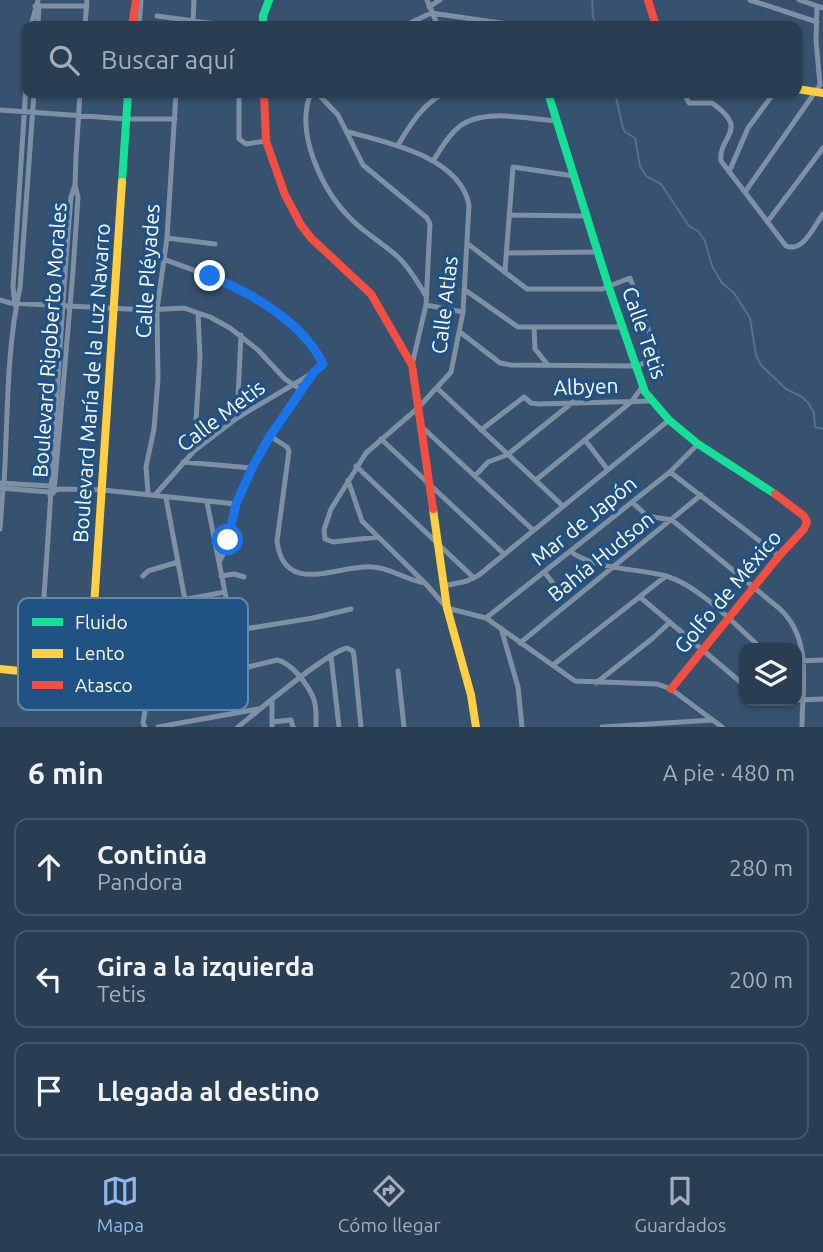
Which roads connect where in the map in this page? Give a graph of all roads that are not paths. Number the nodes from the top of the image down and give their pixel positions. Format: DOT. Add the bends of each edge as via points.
graph roads {
  1 [pos="138,0"];
  2 [pos="194,0"];
  3 [pos="269,0"];
  4 [pos="440,0"];
  5 [pos="648,0"];
  6 [pos="750,0"];
  7 [pos="801,1"];
  8 [pos="38,3"];
  9 [pos="87,3"];
  10 [pos="429,7"];
  11 [pos="820,7"];
  12 [pos="157,16"];
  13 [pos="33,21"];
  14 [pos="38,21"];
  15 [pos="85,21"];
  16 [pos="133,21"];
  17 [pos="138,21"];
  18 [pos="193,21"];
  19 [pos="264,21"];
  20 [pos="411,21"];
  21 [pos="498,21"];
  22 [pos="654,21"];
  23 [pos="817,22"];
  24 [pos="802,90"];
  25 [pos="820,92"];
  26 [pos="25,98"];
  27 [pos="34,98"];
  28 [pos="80,98"];
  29 [pos="128,98"];
  30 [pos="176,98"];
  31 [pos="239,98"];
  32 [pos="264,98"];
  33 [pos="310,98"];
  34 [pos="322,98"];
  35 [pos="436,98"];
  36 [pos="550,98"];
  37 [pos="686,98"];
  38 [pos="770,98"];
  39 [pos="0,110"];
  40 [pos="24,113"];
  41 [pos="32,113"];
  42 [pos="78,116"];
  43 [pos="127,119"];
  44 [pos="175,119"];
  45 [pos="557,121"];
  46 [pos="348,132"];
  47 [pos="266,141"];
  48 [pos="27,143"];
  49 [pos="398,145"];
  50 [pos="823,148"];
  51 [pos="433,161"];
  52 [pos="729,172"];
  53 [pos="574,176"];
  54 [pos="75,185"];
  55 [pos="745,192"];
  56 [pos="823,214"];
  57 [pos="509,215"];
  58 [pos="587,216"];
  59 [pos="768,221"];
  60 [pos="167,237"];
  61 [pos="215,244"];
  62 [pos="468,244"];
  63 [pos="598,252"];
  64 [pos="507,253"];
  65 [pos="163,259"];
  66 [pos="505,271"];
  67 [pos="609,288"];
  68 [pos="465,290"];
  69 [pos="426,296"];
  70 [pos="0,300"];
  71 [pos="16,302"];
  72 [pos="62,304"];
  73 [pos="426,305"];
  74 [pos="69,306"];
  75 [pos="116,309"];
  76 [pos="157,309"];
  77 [pos="463,312"];
  78 [pos="198,313"];
  79 [pos="534,327"];
  80 [pos="623,327"];
  81 [pos="460,332"];
  82 [pos="241,335"];
  83 [pos="412,365"];
  84 [pos="548,365"];
  85 [pos="637,366"];
  86 [pos="314,372"];
  87 [pos="292,384"];
  88 [pos="643,386"];
  89 [pos="438,389"];
  90 [pos="303,391"];
  91 [pos="631,401"];
  92 [pos="651,401"];
  93 [pos="573,402"];
  94 [pos="418,408"];
  95 [pos="236,418"];
  96 [pos="669,420"];
  97 [pos="422,427"];
  98 [pos="481,430"];
  99 [pos="270,436"];
  100 [pos="381,439"];
  101 [pos="585,440"];
  102 [pos="698,444"];
  103 [pos="194,451"];
  104 [pos="508,455"];
  105 [pos="184,462"];
  106 [pos="356,466"];
  107 [pos="252,468"];
  108 [pos="608,470"];
  109 [pos="670,472"];
  110 [pos="475,476"];
  111 [pos="348,480"];
  112 [pos="536,480"];
  113 [pos="429,484"];
  114 [pos="2,486"];
  115 [pos="53,490"];
  116 [pos="103,490"];
  117 [pos="148,493"];
  118 [pos="155,495"];
  119 [pos="701,495"];
  120 [pos="166,498"];
  121 [pos="207,502"];
  122 [pos="632,502"];
  123 [pos="236,504"];
  124 [pos="563,506"];
  125 [pos="804,516"];
  126 [pos="671,520"];
  127 [pos="0,529"];
  128 [pos="533,530"];
  129 [pos="378,537"];
  130 [pos="438,541"];
  131 [pos="570,552"];
  132 [pos="504,554"];
  133 [pos="779,556"];
  134 [pos="178,562"];
  135 [pos="219,562"];
  136 [pos="616,566"];
  137 [pos="545,573"];
  138 [pos="143,576"];
  139 [pos="221,576"];
  140 [pos="666,576"];
  141 [pos="244,577"];
  142 [pos="474,578"];
  143 [pos="425,583"];
  144 [pos="444,586"];
  145 [pos="555,587"];
  146 [pos="754,589"];
  147 [pos="225,592"];
  148 [pos="640,597"];
  149 [pos="45,598"];
  150 [pos="95,598"];
  151 [pos="186,598"];
  152 [pos="196,598"];
  153 [pos="226,598"];
  154 [pos="447,608"];
  155 [pos="351,609"];
  156 [pos="486,618"];
  157 [pos="729,619"];
  158 [pos="669,623"];
  159 [pos="248,628"];
  160 [pos="501,628"];
  161 [pos="520,643"];
  162 [pos="755,643"];
  163 [pos="801,643"];
  164 [pos="703,650"];
  165 [pos="331,656"];
  166 [pos="823,660"];
  167 [pos="802,661"];
  168 [pos="248,666"];
  169 [pos="553,666"];
  170 [pos="0,669"];
  171 [pos="18,670"];
  172 [pos="398,671"];
  173 [pos="300,678"];
  174 [pos="739,681"];
  175 [pos="596,683"];
  176 [pos="671,690"];
  177 [pos="823,699"];
  178 [pos="802,700"];
  179 [pos="272,701"];
  180 [pos="800,706"];
  181 [pos="260,709"];
  182 [pos="145,710"];
  183 [pos="713,720"];
  184 [pos="272,724"];
  185 [pos="676,725"];
  186 [pos="638,726"];
  187 [pos="145,727"];
  188 [pos="158,727"];
  189 [pos="238,727"];
  190 [pos="293,727"];
  191 [pos="316,727"];
  192 [pos="339,727"];
  193 [pos="361,727"];
  194 [pos="404,727"];
  195 [pos="477,727"];
  196 [pos="522,727"];
  197 [pos="602,727"];
  198 [pos="722,727"];
  199 [pos="802,727"];
  1 -- 16 [label="street"];
  1 -- 17 [label="street"];
  2 -- 18 [label="street"];
  3 -- 19 [label="street"];
  4 -- 10 [label="street"];
  5 -- 22 [label="street"];
  6 -- 23 [label="street"];
  7 -- 11 [label="street"];
  8 -- 9 [label="street"];
  8 -- 13 [label="street"];
  8 -- 14 [label="street"];
  9 -- 15 [label="street"];
  10 -- 20 [label="street"];
  10 -- 21 [label="street"];
  11 -- 23 [label="street"];
  12 -- 18 [label="street"];
  23 -- 25 [label="street"];
  24 -- 25 [label="street"];
  25 -- 55 [label="street"];
  26 -- 40 [label="street"];
  27 -- 41 [label="street"];
  28 -- 42 [label="street, Boulevard Rigoberto Morales"];
  29 -- 43 [label="street, Boulevard María de la Luz Navarro"];
  30 -- 44 [label="street, Calle Pléyades"];
  31 -- 47 [label="street" via="239,139 246,144"];
  32 -- 47 [label="street"];
  33 -- 69 [label="street" via="308,134 318,171 337,205 399,258"];
  34 -- 46 [label="street"];
  35 -- 49 [label="street" via="416,116"];
  36 -- 45 [label="street, Calle Tetis"];
  37 -- 52 [label="street" via="689,103 712,103 729,119 731,131 720,158"];
  38 -- 52 [label="street" via="748,128"];
  39 -- 40 [label="street"];
  40 -- 41 [label="street"];
  40 -- 48 [label="street"];
  41 -- 42 [label="street"];
  41 -- 48 [label="street"];
  42 -- 43 [label="street"];
  42 -- 54 [label="street, Boulevard Rigoberto Morales"];
  43 -- 44 [label="street"];
  43 -- 75 [label="street, Boulevard María de la Luz Navarro"];
  44 -- 60 [label="street, Calle Pléyades"];
  45 -- 51 [label="street" via="476,117 452,133"];
  45 -- 53 [label="street, Calle Tetis"];
  46 -- 49 [label="street, Calle Atlas"];
  46 -- 69 [label="street" via="363,165 430,224"];
  47 -- 83 [label="street" via="285,195 305,232 371,294"];
  48 -- 71 [label="street"];
  49 -- 51 [label="street, Calle Atlas"];
  50 -- 59 [label="street"];
  51 -- 62 [label="street, Calle Atlas" via="468,197"];
  52 -- 55 [label="street"];
  53 -- 57 [label="street" via="513,167"];
  53 -- 58 [label="street, Calle Tetis"];
  54 -- 72 [label="street, Boulevard Rigoberto Morales"];
  54 -- 74 [label="street, Boulevard Rigoberto Morales" via="78,197"];
  55 -- 59 [label="street"];
  56 -- 59 [label="street" via="799,247 792,248"];
  57 -- 58 [label="street"];
  57 -- 64 [label="street"];
  58 -- 63 [label="street, Calle Tetis"];
  60 -- 61 [label="street"];
  60 -- 65 [label="street, Calle Pléyades"];
  62 -- 66 [label="street"];
  62 -- 68 [label="street, Calle Atlas"];
  63 -- 64 [label="street"];
  63 -- 67 [label="street, Calle Tetis"];
  64 -- 66 [label="street"];
  65 -- 76 [label="street, Calle Pléyades"];
  65 -- 86 [label="street" via="234,285 270,306 322,361 323,366"];
  66 -- 67 [label="street" via="533,290"];
  67 -- 80 [label="street, Calle Tetis"];
  67 -- 85 [label="street" via="630,278 658,358"];
  68 -- 77 [label="street, Calle Atlas"];
  68 -- 79 [label="street" via="514,325"];
  69 -- 73 [label="street"];
  70 -- 71 [label="street"];
  71 -- 72 [label="street"];
  71 -- 114 [label="street"];
  72 -- 74 [label="street"];
  72 -- 115 [label="street, Boulevard Rigoberto Morales"];
  73 -- 77 [label="street"];
  73 -- 83 [label="street"];
  74 -- 75 [label="street"];
  74 -- 115 [label="street, Boulevard Rigoberto Morales"];
  75 -- 76 [label="street"];
  75 -- 116 [label="street, Boulevard María de la Luz Navarro"];
  76 -- 78 [label="street" via="176,307"];
  76 -- 117 [label="street, Calle Pléyades" via="158,379 146,467"];
  77 -- 81 [label="street, Calle Atlas"];
  78 -- 82 [label="street"];
  78 -- 103 [label="street"];
  79 -- 80 [label="street"];
  79 -- 84 [label="street" via="535,349"];
  80 -- 85 [label="street, Calle Tetis"];
  81 -- 84 [label="street" via="500,363"];
  81 -- 89 [label="street, Calle Atlas" via="452,372"];
  82 -- 87 [label="street"];
  82 -- 95 [label="street"];
  83 -- 94 [label="street"];
  84 -- 85 [label="street"];
  85 -- 88 [label="street, Calle Tetis"];
  86 -- 87 [label="street, Calle Metis"];
  86 -- 90 [label="street"];
  87 -- 90 [label="street"];
  87 -- 95 [label="street, Calle Metis"];
  88 -- 91 [label="street"];
  88 -- 92 [label="street, Calle Tetis"];
  89 -- 94 [label="street, Calle Atlas"];
  89 -- 98 [label="street"];
  90 -- 99 [label="street"];
  91 -- 92 [label="street, Albyen"];
  91 -- 93 [label="street, Albyen"];
  91 -- 101 [label="street"];
  92 -- 96 [label="street, Calle Tetis"];
  93 -- 98 [label="street, Albyen" via="535,404 524,397"];
  93 -- 104 [label="street"];
  94 -- 97 [label="street"];
  94 -- 100 [label="street, Calle Atlas"];
  95 -- 103 [label="street, Calle Metis"];
  96 -- 102 [label="street, Calle Tetis"];
  96 -- 108 [label="street"];
  97 -- 110 [label="street"];
  97 -- 113 [label="street"];
  98 -- 104 [label="street"];
  99 -- 107 [label="street"];
  99 -- 143 [label="street" via="289,451 276,541 290,568 307,575 374,566"];
  100 -- 106 [label="street, Calle Atlas"];
  100 -- 113 [label="street"];
  101 -- 108 [label="street"];
  101 -- 112 [label="street"];
  102 -- 109 [label="street, Mar de Japón"];
  102 -- 125 [label="street, Calle Tetis"];
  103 -- 105 [label="street, Calle Metis"];
  104 -- 110 [label="street" via="488,462"];
  104 -- 112 [label="street"];
  105 -- 107 [label="street"];
  105 -- 118 [label="street, Calle Metis"];
  106 -- 111 [label="street, Calle Atlas"];
  106 -- 130 [label="street"];
  107 -- 123 [label="street"];
  108 -- 124 [label="street"];
  109 -- 119 [label="street"];
  109 -- 122 [label="street, Mar de Japón"];
  110 -- 128 [label="street"];
  111 -- 129 [label="street" via="362,522"];
  111 -- 129 [label="street, Calle Atlas" via="331,509 326,539"];
  112 -- 124 [label="street"];
  113 -- 130 [label="street"];
  113 -- 132 [label="street"];
  114 -- 115 [label="street"];
  114 -- 127 [label="street"];
  115 -- 116 [label="street"];
  115 -- 149 [label="street, Boulevard Rigoberto Morales"];
  116 -- 117 [label="street"];
  116 -- 150 [label="street, Boulevard María de la Luz Navarro"];
  117 -- 118 [label="street"];
  118 -- 120 [label="street"];
  119 -- 126 [label="street, Bahía Hudson"];
  119 -- 133 [label="street"];
  120 -- 121 [label="street"];
  120 -- 134 [label="street"];
  121 -- 123 [label="street"];
  121 -- 135 [label="street"];
  122 -- 126 [label="street" via="647,516"];
  122 -- 131 [label="street, Mar de Japón"];
  123 -- 135 [label="street"];
  124 -- 128 [label="street"];
  125 -- 133 [label="street, Golfo de México" via="804,529"];
  126 -- 136 [label="street, Bahía Hudson"];
  126 -- 146 [label="street"];
  128 -- 132 [label="street"];
  129 -- 143 [label="street"];
  130 -- 142 [label="street"];
  130 -- 144 [label="street"];
  131 -- 136 [label="street" via="586,561"];
  131 -- 137 [label="street, Mar de Japón"];
  132 -- 142 [label="street"];
  133 -- 146 [label="street, Golfo de México"];
  134 -- 138 [label="street"];
  134 -- 151 [label="street"];
  135 -- 139 [label="street"];
  136 -- 140 [label="street"];
  136 -- 161 [label="street, Bahía Hudson"];
  137 -- 145 [label="street"];
  137 -- 156 [label="street, Mar de Japón"];
  139 -- 141 [label="street"];
  139 -- 147 [label="street"];
  140 -- 148 [label="street"];
  140 -- 157 [label="street" via="691,588"];
  142 -- 144 [label="street"];
  143 -- 154 [label="street"];
  144 -- 154 [label="street"];
  146 -- 157 [label="street, Golfo de México"];
  146 -- 163 [label="street" via="793,623"];
  147 -- 152 [label="street"];
  147 -- 153 [label="street"];
  148 -- 158 [label="street"];
  148 -- 169 [label="street"];
  154 -- 156 [label="street"];
  154 -- 195 [label="street"];
  155 -- 159 [label="street"];
  156 -- 160 [label="street"];
  157 -- 162 [label="street"];
  157 -- 164 [label="street, Golfo de México"];
  158 -- 164 [label="street"];
  158 -- 175 [label="street"];
  160 -- 161 [label="street"];
  160 -- 196 [label="street" via="518,687"];
  161 -- 169 [label="street"];
  164 -- 174 [label="street"];
  164 -- 176 [label="street, Golfo de México"];
  165 -- 173 [label="street"];
  165 -- 192 [label="street"];
  165 -- 193 [label="street" via="351,648"];
  166 -- 167 [label="street"];
  168 -- 173 [label="street" via="277,660 288,664"];
  169 -- 175 [label="street" via="575,681"];
  170 -- 171 [label="street"];
  172 -- 194 [label="street"];
  173 -- 179 [label="street"];
  173 -- 191 [label="street" via="313,697"];
  175 -- 176 [label="street" via="657,684"];
  176 -- 183 [label="street"];
  177 -- 178 [label="street"];
  179 -- 181 [label="street"];
  179 -- 184 [label="street"];
  180 -- 199 [label="street"];
  181 -- 188 [label="street"];
  181 -- 189 [label="street"];
  182 -- 187 [label="street"];
  183 -- 185 [label="street"];
  183 -- 198 [label="street"];
  184 -- 190 [label="street" via="291,720"];
  185 -- 186 [label="street"];
  186 -- 197 [label="street"];
}
